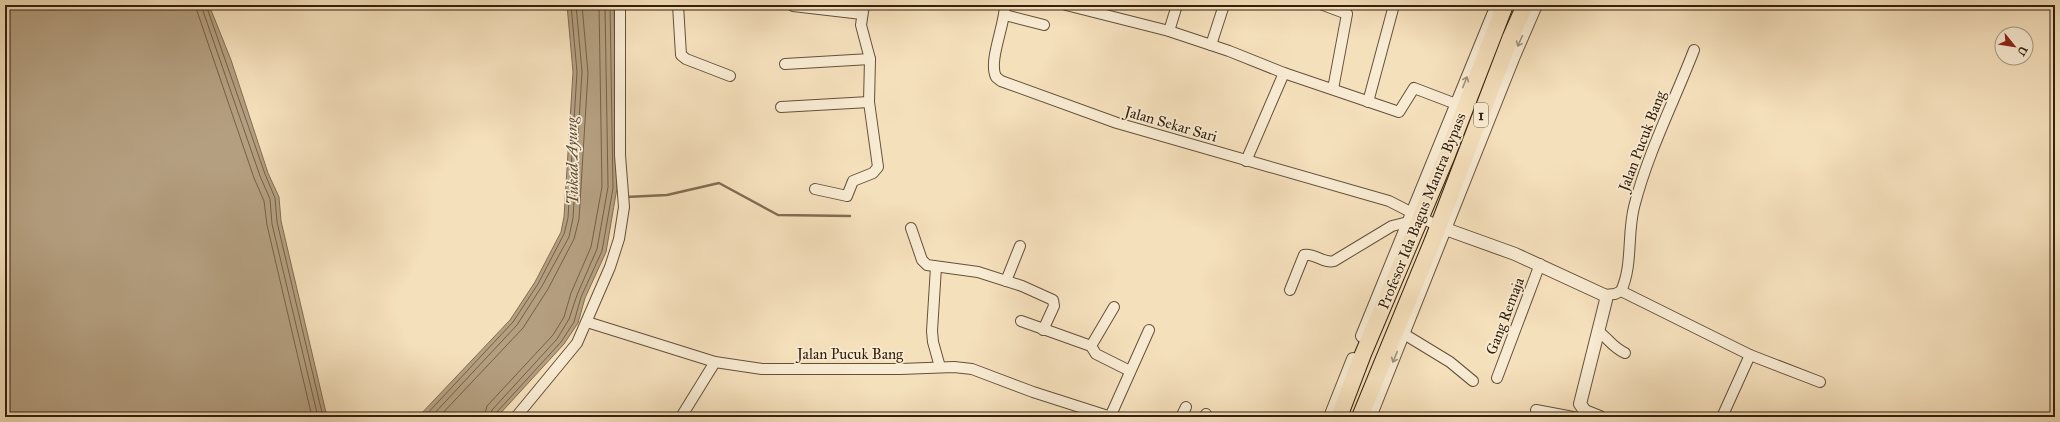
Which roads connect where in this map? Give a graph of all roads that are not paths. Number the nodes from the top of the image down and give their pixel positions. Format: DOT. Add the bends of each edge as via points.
graph roads {
  1 [pos="620,5"];
  2 [pos="678,5"];
  3 [pos="1066,5"];
  4 [pos="1177,5"];
  5 [pos="1224,5"];
  6 [pos="1323,5"];
  7 [pos="1394,5"];
  8 [pos="1497,5"];
  9 [pos="1506,5"];
  10 [pos="1525,5"];
  11 [pos="1536,5"];
  12 [pos="793,6"];
  13 [pos="863,9"];
  14 [pos="1005,10"];
  15 [pos="1044,25"];
  16 [pos="1169,31"];
  17 [pos="1211,45"];
  18 [pos="1694,50"];
  19 [pos="870,59"];
  20 [pos="784,64"];
  21 [pos="1284,73"];
  22 [pos="730,76"];
  23 [pos="1333,90"];
  24 [pos="869,102"];
  25 [pos="1368,102"];
  26 [pos="1456,104"];
  27 [pos="781,107"];
  28 [pos="1246,161"];
  29 [pos="815,189"];
  30 [pos="1413,218"];
  31 [pos="912,228"];
  32 [pos="1442,228"];
  33 [pos="1020,246"];
  34 [pos="1540,264"];
  35 [pos="936,267"];
  36 [pos="1006,281"];
  37 [pos="1290,290"];
  38 [pos="1621,291"];
  39 [pos="1604,294"];
  40 [pos="1114,307"];
  41 [pos="1021,321"];
  42 [pos="587,322"];
  43 [pos="1043,330"];
  44 [pos="1149,330"];
  45 [pos="1598,330"];
  46 [pos="1404,334"];
  47 [pos="1091,346"];
  48 [pos="1625,353"];
  49 [pos="1750,355"];
  50 [pos="716,362"];
  51 [pos="940,367"];
  52 [pos="1130,371"];
  53 [pos="1497,378"];
  54 [pos="1473,381"];
  55 [pos="1820,382"];
  56 [pos="1186,407"];
  57 [pos="1536,410"];
  58 [pos="1079,413"];
  59 [pos="1576,413"];
  60 [pos="516,417"];
  61 [pos="681,417"];
  62 [pos="1110,417"];
  63 [pos="1181,417"];
  64 [pos="1330,417"];
  65 [pos="1339,417"];
  66 [pos="1360,417"];
  67 [pos="1370,417"];
  68 [pos="1600,417"];
  69 [pos="1722,417"];
  1 -- 42 [label="street" via="621,189 624,207 614,257"];
  2 -- 22 [label="street" via="681,55"];
  3 -- 16 [label="street"];
  4 -- 16 [label="street"];
  5 -- 17 [label="street"];
  6 -- 23 [label="street" via="1347,14"];
  7 -- 25 [label="street"];
  26 -- 8 [label="street, one-way"];
  9 -- 30 [label="highway, Profesor Ida Bagus Mantra Bypass / 1" via="1445,160"];
  10 -- 32 [label="highway, Profesor Ida Bagus Mantra Bypass / 1"];
  11 -- 32 [label="street, one-way"];
  12 -- 13 [label="street"];
  13 -- 19 [label="street" via="861,26"];
  14 -- 15 [label="street"];
  14 -- 28 [label="street, Jalan Sekar Sari" via="993,66 996,78 1117,123"];
  16 -- 17 [label="street"];
  17 -- 21 [label="street"];
  18 -- 38 [label="street, Jalan Pucuk Bang" via="1642,175 1633,210 1627,274"];
  19 -- 20 [label="street"];
  19 -- 24 [label="street"];
  21 -- 23 [label="street"];
  21 -- 28 [label="street"];
  23 -- 25 [label="street"];
  24 -- 27 [label="street"];
  24 -- 29 [label="street" via="877,170 853,181 847,196"];
  25 -- 26 [label="street" via="1400,112 1414,88"];
  26 -- 30 [label="street"];
  28 -- 30 [label="street, Jalan Sekar Sari" via="1389,201"];
  30 -- 32 [label="street, Jalan Sekar Sari"];
  30 -- 37 [label="street" via="1392,226 1334,261 1326,262 1314,256 1304,255"];
  30 -- 64 [label="street"];
  30 -- 65 [label="highway, Profesor Ida Bagus Mantra Bypass / 1"];
  31 -- 35 [label="street" via="922,260 926,265"];
  32 -- 34 [label="street"];
  32 -- 46 [label="street"];
  32 -- 66 [label="highway, Profesor Ida Bagus Mantra Bypass / 1"];
  33 -- 36 [label="street"];
  34 -- 39 [label="street"];
  34 -- 53 [label="street, Gang Remaja"];
  35 -- 36 [label="street" via="978,272"];
  35 -- 51 [label="street" via="933,337"];
  36 -- 43 [label="street" via="1053,300 1054,306"];
  38 -- 39 [label="street"];
  38 -- 49 [label="street"];
  39 -- 45 [label="street" via="1606,300"];
  40 -- 47 [label="street"];
  41 -- 43 [label="street"];
  42 -- 50 [label="street, Jalan Pucuk Bang"];
  42 -- 60 [label="street" via="577,343"];
  43 -- 47 [label="street"];
  44 -- 52 [label="street"];
  45 -- 48 [label="street" via="1608,338 1613,347"];
  45 -- 59 [label="street"];
  46 -- 54 [label="street" via="1450,362"];
  46 -- 67 [label="street, one-way"];
  47 -- 52 [label="street" via="1096,354"];
  49 -- 55 [label="street"];
  49 -- 69 [label="street"];
  50 -- 51 [label="street, Jalan Pucuk Bang" via="762,369"];
  50 -- 61 [label="street"];
  51 -- 58 [label="street, Jalan Pucuk Bang" via="982,371"];
  52 -- 62 [label="street"];
  56 -- 63 [label="street"];
  57 -- 59 [label="street"];
  58 -- 62 [label="street, Jalan Pucuk Bang"];
  59 -- 68 [label="street" via="1585,410"];
}
